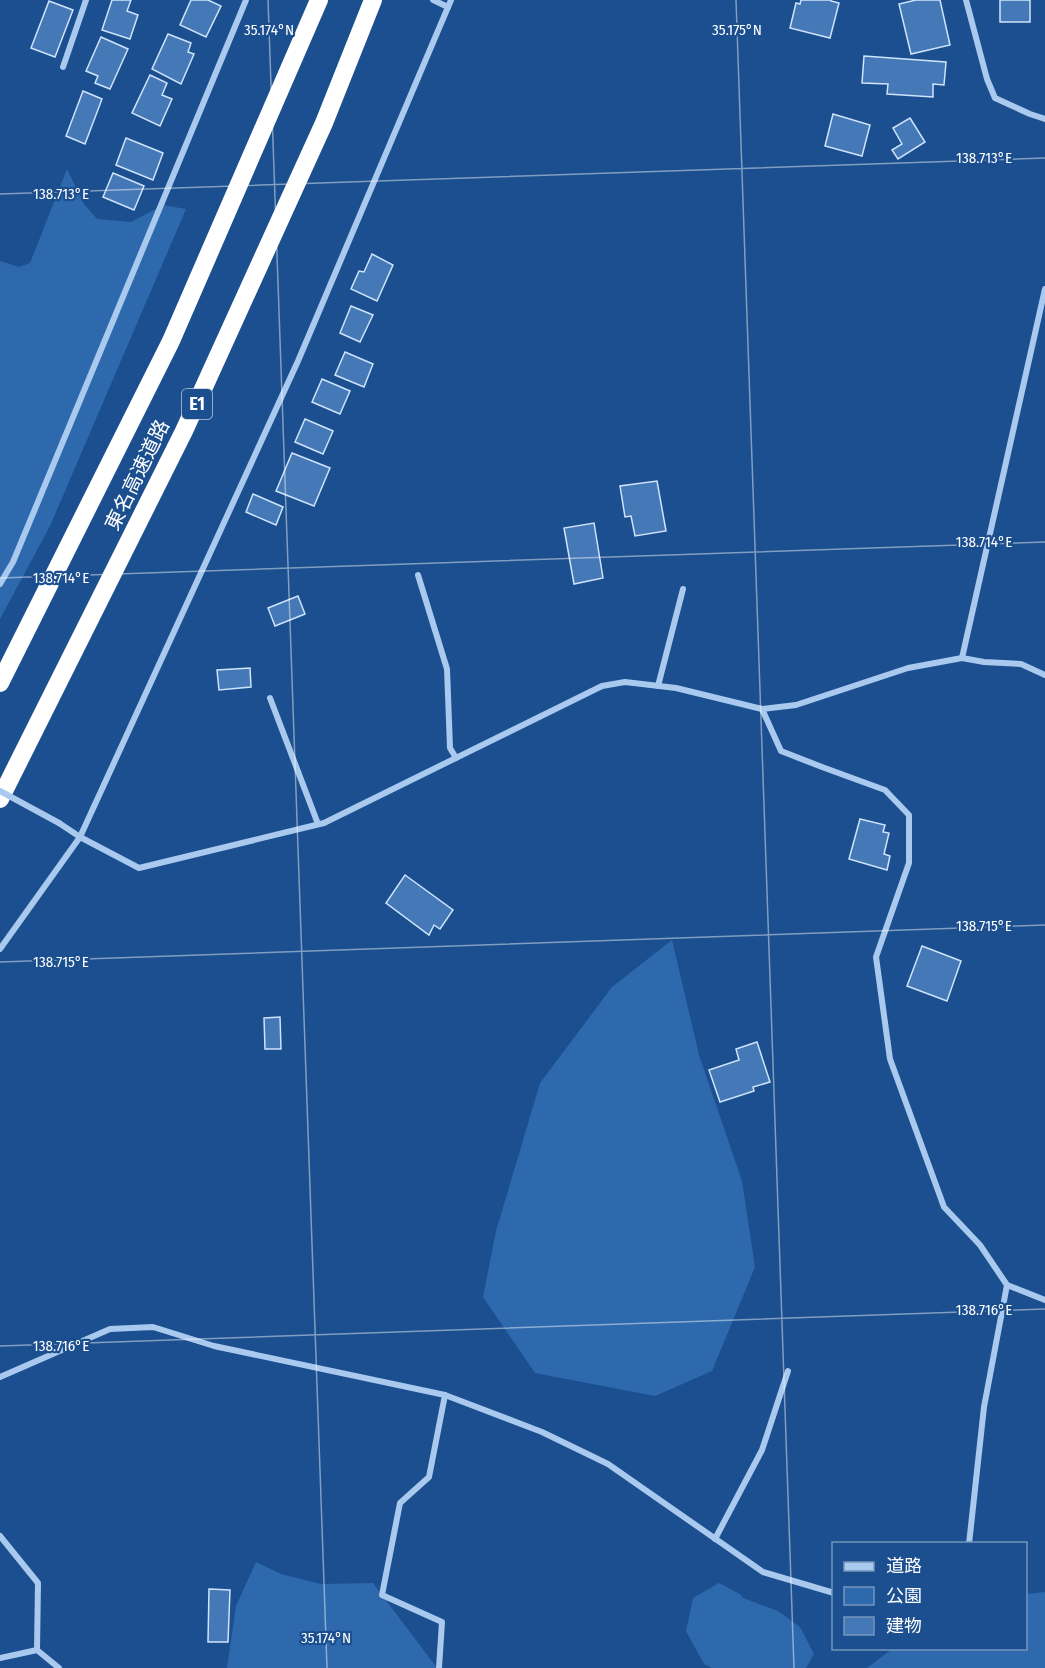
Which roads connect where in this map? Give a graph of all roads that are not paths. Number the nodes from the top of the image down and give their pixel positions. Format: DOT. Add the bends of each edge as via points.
graph roads {
  1 [pos="86,0"];
  2 [pos="246,0"];
  3 [pos="319,0"];
  4 [pos="373,0"];
  5 [pos="966,0"];
  6 [pos="434,1"];
  7 [pos="450,3"];
  8 [pos="63,67"];
  9 [pos="1045,119"];
  10 [pos="1045,290"];
  11 [pos="418,575"];
  12 [pos="0,584"];
  13 [pos="683,589"];
  14 [pos="962,658"];
  15 [pos="1044,674"];
  16 [pos="0,683"];
  17 [pos="658,686"];
  18 [pos="270,698"];
  19 [pos="762,709"];
  20 [pos="456,758"];
  21 [pos="0,791"];
  22 [pos="0,799"];
  23 [pos="318,825"];
  24 [pos="80,837"];
  25 [pos="0,949"];
  26 [pos="1007,1285"];
  27 [pos="1045,1300"];
  28 [pos="788,1371"];
  29 [pos="0,1377"];
  30 [pos="445,1395"];
  31 [pos="0,1536"];
  32 [pos="715,1539"];
  33 [pos="969,1542"];
  34 [pos="832,1592"];
  35 [pos="37,1650"];
  36 [pos="0,1658"];
  37 [pos="59,1668"];
  38 [pos="439,1668"];
  1 -- 8 [label="street"];
  2 -- 12 [label="street" via="13,562"];
  3 -- 16 [label="highway, 東名高速道路" via="171,341"];
  4 -- 22 [label="highway, 東名高速道路 / E1" via="324,123 184,431"];
  5 -- 9 [label="street" via="995,98"];
  6 -- 7 [label="street"];
  7 -- 24 [label="street" via="298,362"];
  10 -- 14 [label="street"];
  11 -- 20 [label="street" via="447,669 450,748"];
  13 -- 17 [label="street"];
  14 -- 15 [label="street" via="1021,664"];
  14 -- 19 [label="street" via="908,668 796,705"];
  17 -- 19 [label="street"];
  17 -- 20 [label="street" via="625,682 602,686"];
  18 -- 23 [label="street"];
  19 -- 26 [label="street" via="781,751 885,790 909,815 909,863 876,957 890,1059 944,1207 980,1245"];
  20 -- 23 [label="street"];
  21 -- 24 [label="street, bridge"];
  23 -- 24 [label="street" via="139,868"];
  24 -- 25 [label="street"];
  26 -- 27 [label="street"];
  26 -- 33 [label="street" via="984,1407"];
  28 -- 32 [label="street" via="762,1450"];
  29 -- 30 [label="street" via="110,1329 153,1327 214,1346"];
  30 -- 32 [label="street" via="542,1432 608,1464"];
  30 -- 38 [label="street" via="429,1477 399,1503 382,1595 442,1622"];
  31 -- 35 [label="street" via="38,1583"];
  32 -- 34 [label="street" via="763,1572"];
  35 -- 36 [label="street"];
  35 -- 37 [label="street"];
}
